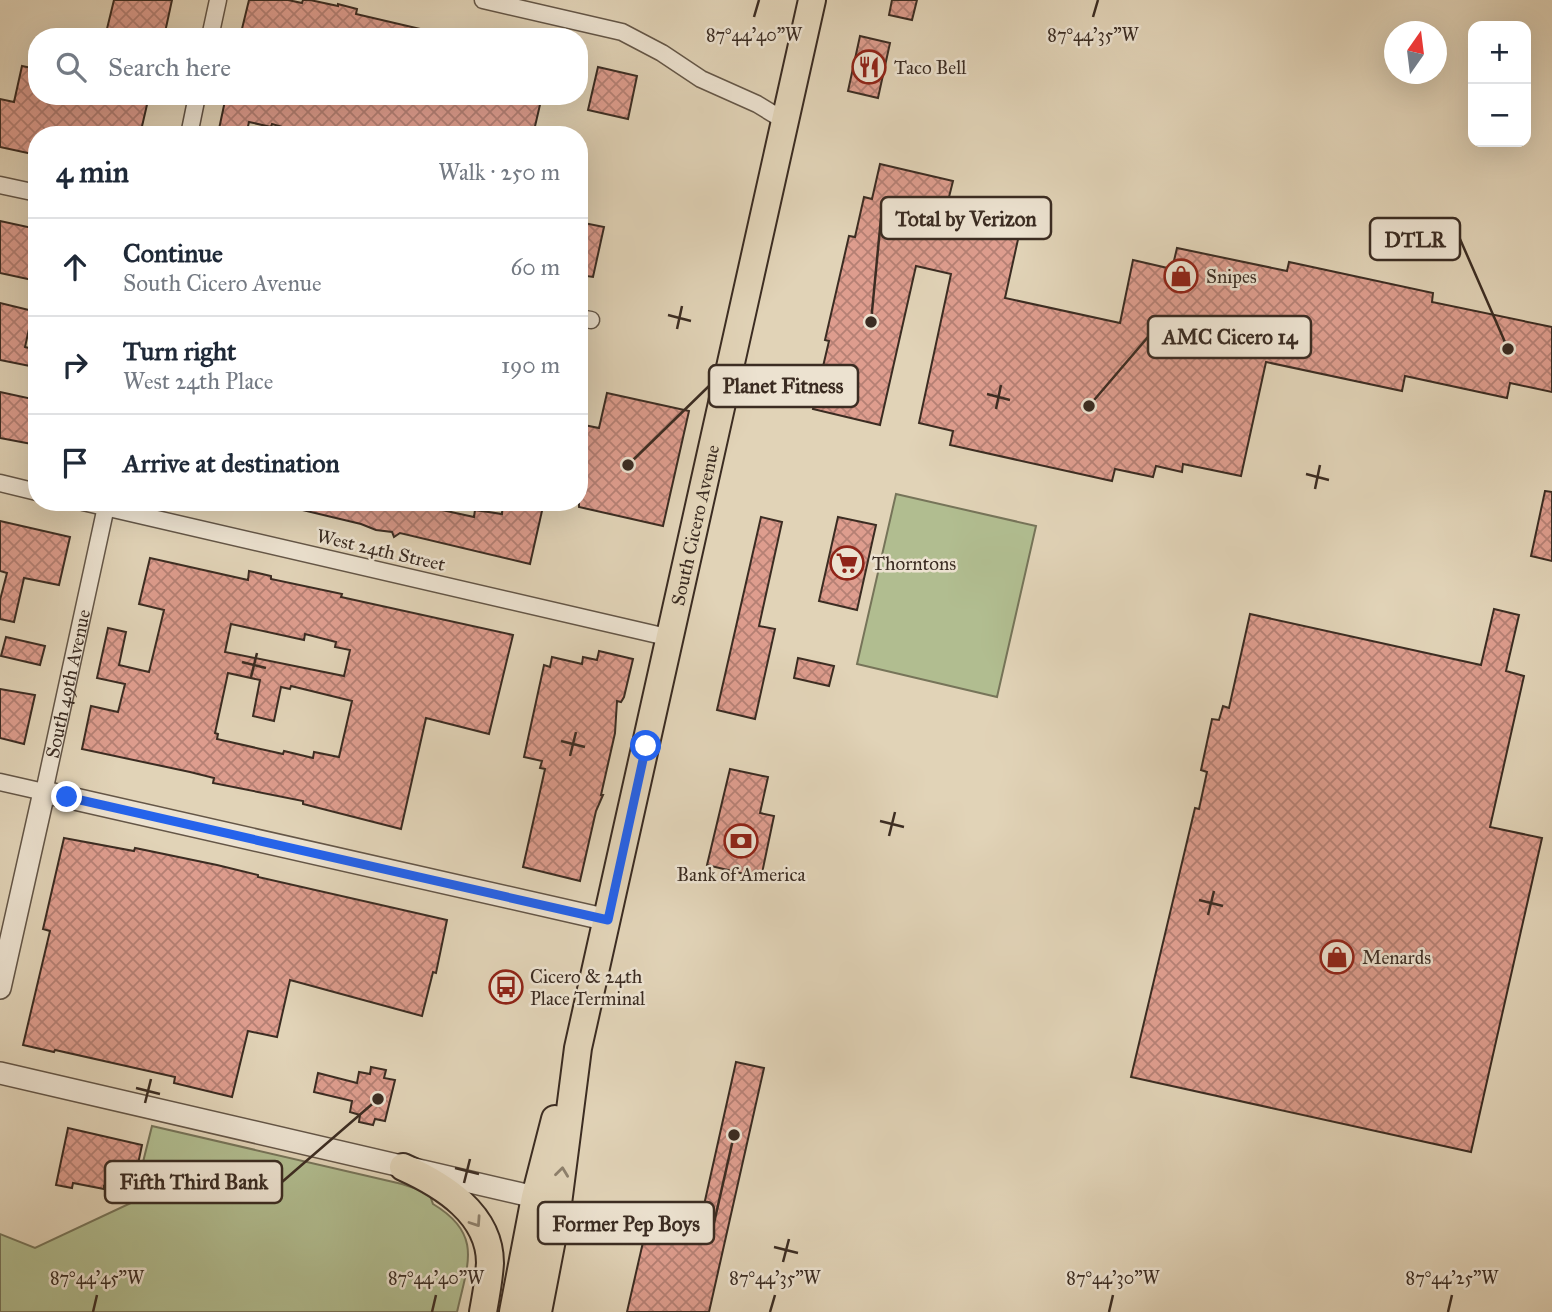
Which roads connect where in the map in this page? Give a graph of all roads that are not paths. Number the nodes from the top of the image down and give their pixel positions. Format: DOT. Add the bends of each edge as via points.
graph roads {
  1 [pos="218,0"];
  2 [pos="483,0"];
  3 [pos="811,0"];
  4 [pos="212,28"];
  5 [pos="195,105"];
  6 [pos="785,121"];
  7 [pos="191,126"];
  8 [pos="0,185"];
  9 [pos="28,191"];
  10 [pos="0,483"];
  11 [pos="28,490"];
  12 [pos="106,511"];
  13 [pos="132,511"];
  14 [pos="671,638"];
  15 [pos="0,782"];
  16 [pos="44,792"];
  17 [pos="608,920"];
  18 [pos="0,988"];
  19 [pos="578,1048"];
  20 [pos="0,1073"];
  21 [pos="403,1167"];
  22 [pos="535,1197"];
  23 [pos="483,1312"];
  24 [pos="489,1312"];
  25 [pos="513,1312"];
  26 [pos="538,1312"];
  1 -- 4 [label="street"];
  2 -- 6 [label="street" via="622,32"];
  3 -- 6 [label="main road, South Cicero Avenue"];
  5 -- 7 [label="street"];
  6 -- 14 [label="main road, South Cicero Avenue"];
  8 -- 9 [label="street"];
  10 -- 11 [label="street"];
  12 -- 16 [label="street, South 49th Avenue"];
  13 -- 14 [label="street, West 24th Street"];
  14 -- 17 [label="main road, South Cicero Avenue"];
  15 -- 16 [label="street"];
  16 -- 17 [label="street"];
  16 -- 18 [label="street, South 49th Avenue"];
  17 -- 19 [label="main road, South Cicero Avenue"];
  19 -- 22 [label="main road, South Cicero Avenue"];
  26 -- 19 [label="main road, South Cicero Avenue, one-way" via="556,1219"];
  20 -- 21 [label="street"];
  21 -- 22 [label="street"];
  21 -- 23 [label="main road, one-way" via="453,1196 474,1217 486,1238 490,1262"];
  22 -- 24 [label="main road"];
  22 -- 25 [label="main road, South Cicero Avenue"];
}
